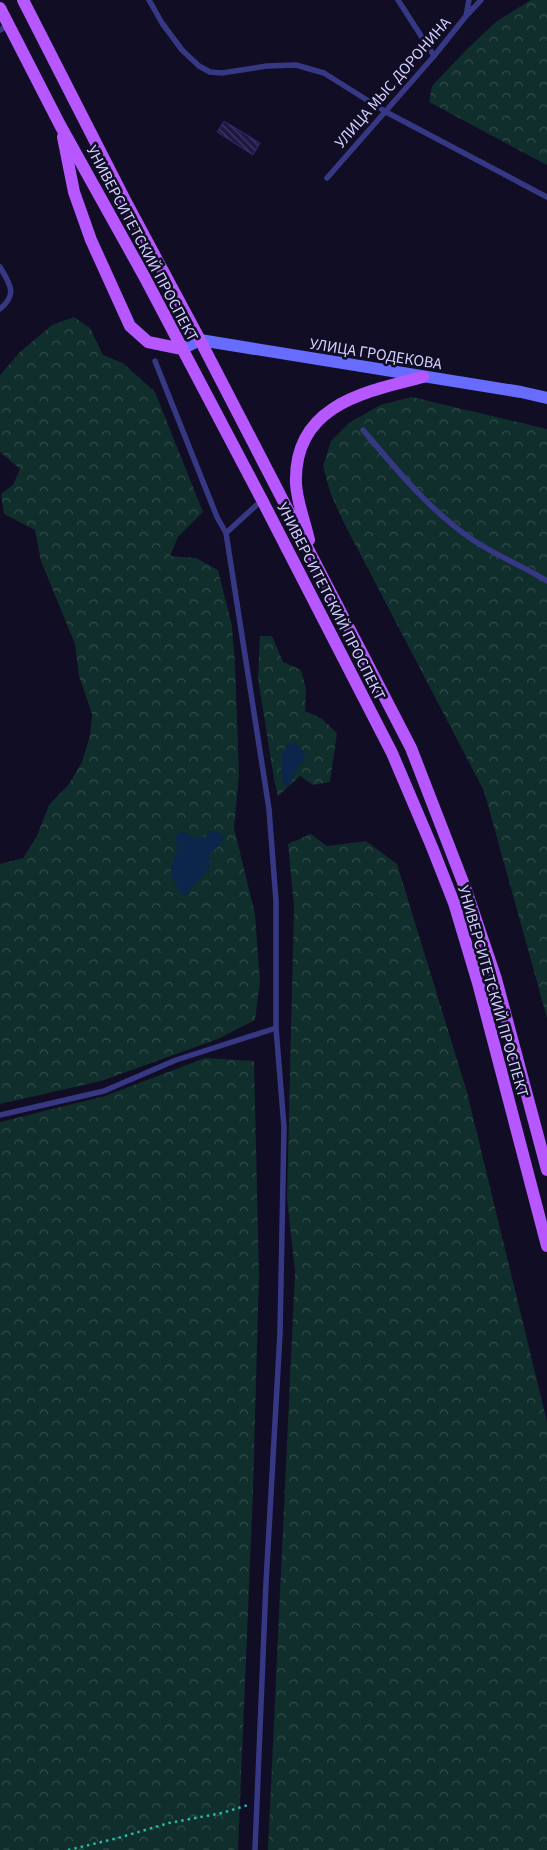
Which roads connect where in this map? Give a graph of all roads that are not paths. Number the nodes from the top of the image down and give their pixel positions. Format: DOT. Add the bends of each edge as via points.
graph roads {
  1 [pos="24,0"];
  2 [pos="149,0"];
  3 [pos="398,0"];
  4 [pos="469,0"];
  5 [pos="481,0"];
  6 [pos="0,8"];
  7 [pos="466,16"];
  8 [pos="4,27"];
  9 [pos="434,56"];
  10 [pos="386,112"];
  11 [pos="60,125"];
  12 [pos="327,178"];
  13 [pos="547,197"];
  14 [pos="0,267"];
  15 [pos="0,309"];
  16 [pos="200,340"];
  17 [pos="182,349"];
  18 [pos="155,361"];
  19 [pos="423,377"];
  20 [pos="547,398"];
  21 [pos="362,430"];
  22 [pos="262,500"];
  23 [pos="226,533"];
  24 [pos="315,562"];
  25 [pos="547,580"];
  26 [pos="276,1028"];
  27 [pos="0,1115"];
  28 [pos="547,1170"];
  29 [pos="546,1239"];
  30 [pos="255,1850"];
  1 -- 16 [label="main road, УНИВЕРСИТЕТСКИЙ ПРОСПЕКТ"];
  2 -- 10 [label="lane" via="182,50 210,72 296,64 324,73"];
  3 -- 9 [label="lane"];
  4 -- 7 [label="lane, УЛИЦА МЫС ДОРОНИНА"];
  5 -- 7 [label="lane"];
  6 -- 8 [label="main road, УНИВЕРСИТЕТСКИЙ ПРОСПЕКТ"];
  7 -- 9 [label="lane, УЛИЦА МЫС ДОРОНИНА"];
  8 -- 11 [label="main road, УНИВЕРСИТЕТСКИЙ ПРОСПЕКТ"];
  9 -- 10 [label="lane, УЛИЦА МЫС ДОРОНИНА"];
  10 -- 12 [label="lane, УЛИЦА МЫС ДОРОНИНА"];
  10 -- 13 [label="lane"];
  11 -- 17 [label="main road, УНИВЕРСИТЕТСКИЙ ПРОСПЕКТ"];
  11 -- 17 [label="main road" via="77,200 91,240 130,326 148,342"];
  14 -- 15 [label="lane" via="12,291"];
  16 -- 17 [label="main road"];
  16 -- 19 [label="main road, УЛИЦА ГРОДЕКОВА"];
  16 -- 24 [label="main road, УНИВЕРСИТЕТСКИЙ ПРОСПЕКТ"];
  17 -- 22 [label="main road, УНИВЕРСИТЕТСКИЙ ПРОСПЕКТ"];
  18 -- 23 [label="lane"];
  19 -- 20 [label="main road, УЛИЦА ГРОДЕКОВА"];
  19 -- 24 [label="main road" via="350,399 328,412 305,437 297,458 296,485"];
  21 -- 25 [label="lane" via="405,480 450,522 474,540"];
  22 -- 23 [label="lane"];
  22 -- 29 [label="main road, УНИВЕРСИТЕТСКИЙ ПРОСПЕКТ" via="392,753 454,903"];
  23 -- 26 [label="lane" via="269,809 276,901"];
  24 -- 28 [label="main road, УНИВЕРСИТЕТСКИЙ ПРОСПЕКТ" via="411,748 443,826 496,979"];
  26 -- 27 [label="lane" via="176,1060 104,1091"];
  26 -- 30 [label="lane" via="284,1127 280,1333"];
}
